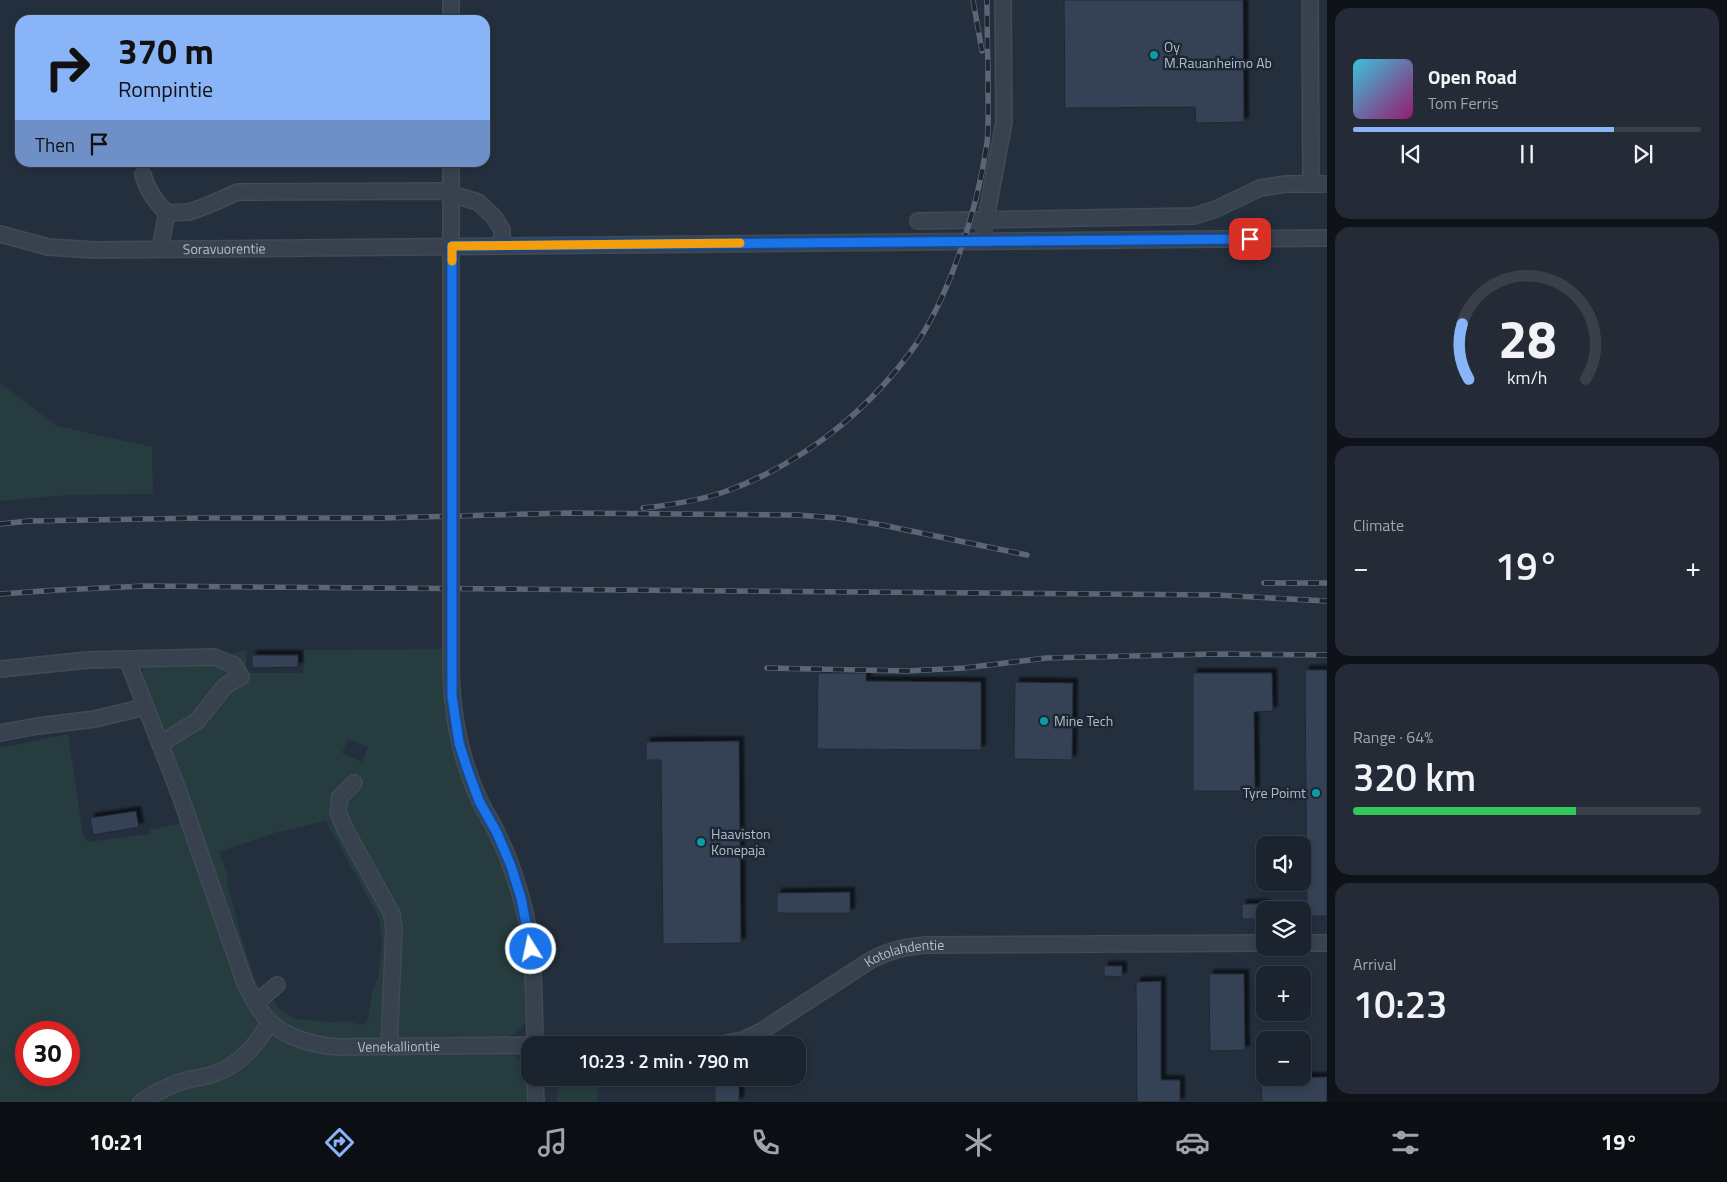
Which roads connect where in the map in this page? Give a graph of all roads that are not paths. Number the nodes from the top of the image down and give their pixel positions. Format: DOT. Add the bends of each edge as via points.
graph roads {
  1 [pos="451,0"];
  2 [pos="1003,0"];
  3 [pos="1310,0"];
  4 [pos="452,15"];
  5 [pos="452,167"];
  6 [pos="144,175"];
  7 [pos="1312,184"];
  8 [pos="1327,184"];
  9 [pos="452,194"];
  10 [pos="167,213"];
  11 [pos="987,220"];
  12 [pos="918,221"];
  13 [pos="0,234"];
  14 [pos="1327,238"];
  15 [pos="981,241"];
  16 [pos="452,246"];
  17 [pos="502,246"];
  18 [pos="162,249"];
  19 [pos="127,659"];
  20 [pos="0,669"];
  21 [pos="145,706"];
  22 [pos="0,734"];
  23 [pos="160,744"];
  24 [pos="354,783"];
  25 [pos="1256,943"];
  26 [pos="1311,943"];
  27 [pos="1327,943"];
  28 [pos="277,985"];
  29 [pos="256,1003"];
  30 [pos="270,1022"];
  31 [pos="535,1036"];
  32 [pos="752,1036"];
  33 [pos="521,1045"];
  34 [pos="389,1047"];
  35 [pos="535,1086"];
  36 [pos="141,1102"];
  37 [pos="536,1102"];
  1 -- 4 [label="street"];
  2 -- 11 [label="street" via="1004,122"];
  3 -- 7 [label="street"];
  5 -- 9 [label="street"];
  6 -- 10 [label="street" via="155,202"];
  7 -- 8 [label="street"];
  7 -- 11 [label="street" via="1260,188 1194,216"];
  9 -- 10 [label="street" via="441,191 238,192 189,212"];
  9 -- 16 [label="street"];
  9 -- 17 [label="street" via="478,202 494,217 502,230"];
  10 -- 18 [label="street"];
  11 -- 12 [label="street"];
  11 -- 15 [label="street"];
  13 -- 18 [label="street, Soravuorentie" via="48,247"];
  14 -- 15 [label="street, Soravuorentie"];
  15 -- 17 [label="street, Soravuorentie"];
  16 -- 17 [label="street, Soravuorentie"];
  16 -- 18 [label="street, Soravuorentie"];
  16 -- 31 [label="street, bridge" via="451,670 454,720 461,752 479,801 511,866 523,906 533,966"];
  19 -- 20 [label="street"];
  19 -- 21 [label="street, Venekalliontie"];
  19 -- 23 [label="street" via="214,657 234,665 241,677 226,685 197,721"];
  21 -- 22 [label="street" via="95,719"];
  21 -- 23 [label="street, Venekalliontie"];
  23 -- 29 [label="street, Venekalliontie" via="245,983"];
  24 -- 34 [label="street" via="340,797 338,812 385,898 394,929"];
  25 -- 32 [label="street, Kotolahdentie" via="906,947 871,960"];
  26 -- 27 [label="street"];
  28 -- 29 [label="street"];
  29 -- 30 [label="street, Venekalliontie"];
  30 -- 34 [label="street, Venekalliontie" via="296,1039 319,1046"];
  30 -- 36 [label="street" via="249,1052 228,1068 170,1085"];
  33 -- 34 [label="street, Venekalliontie"];
  35 -- 37 [label="street"];
}
